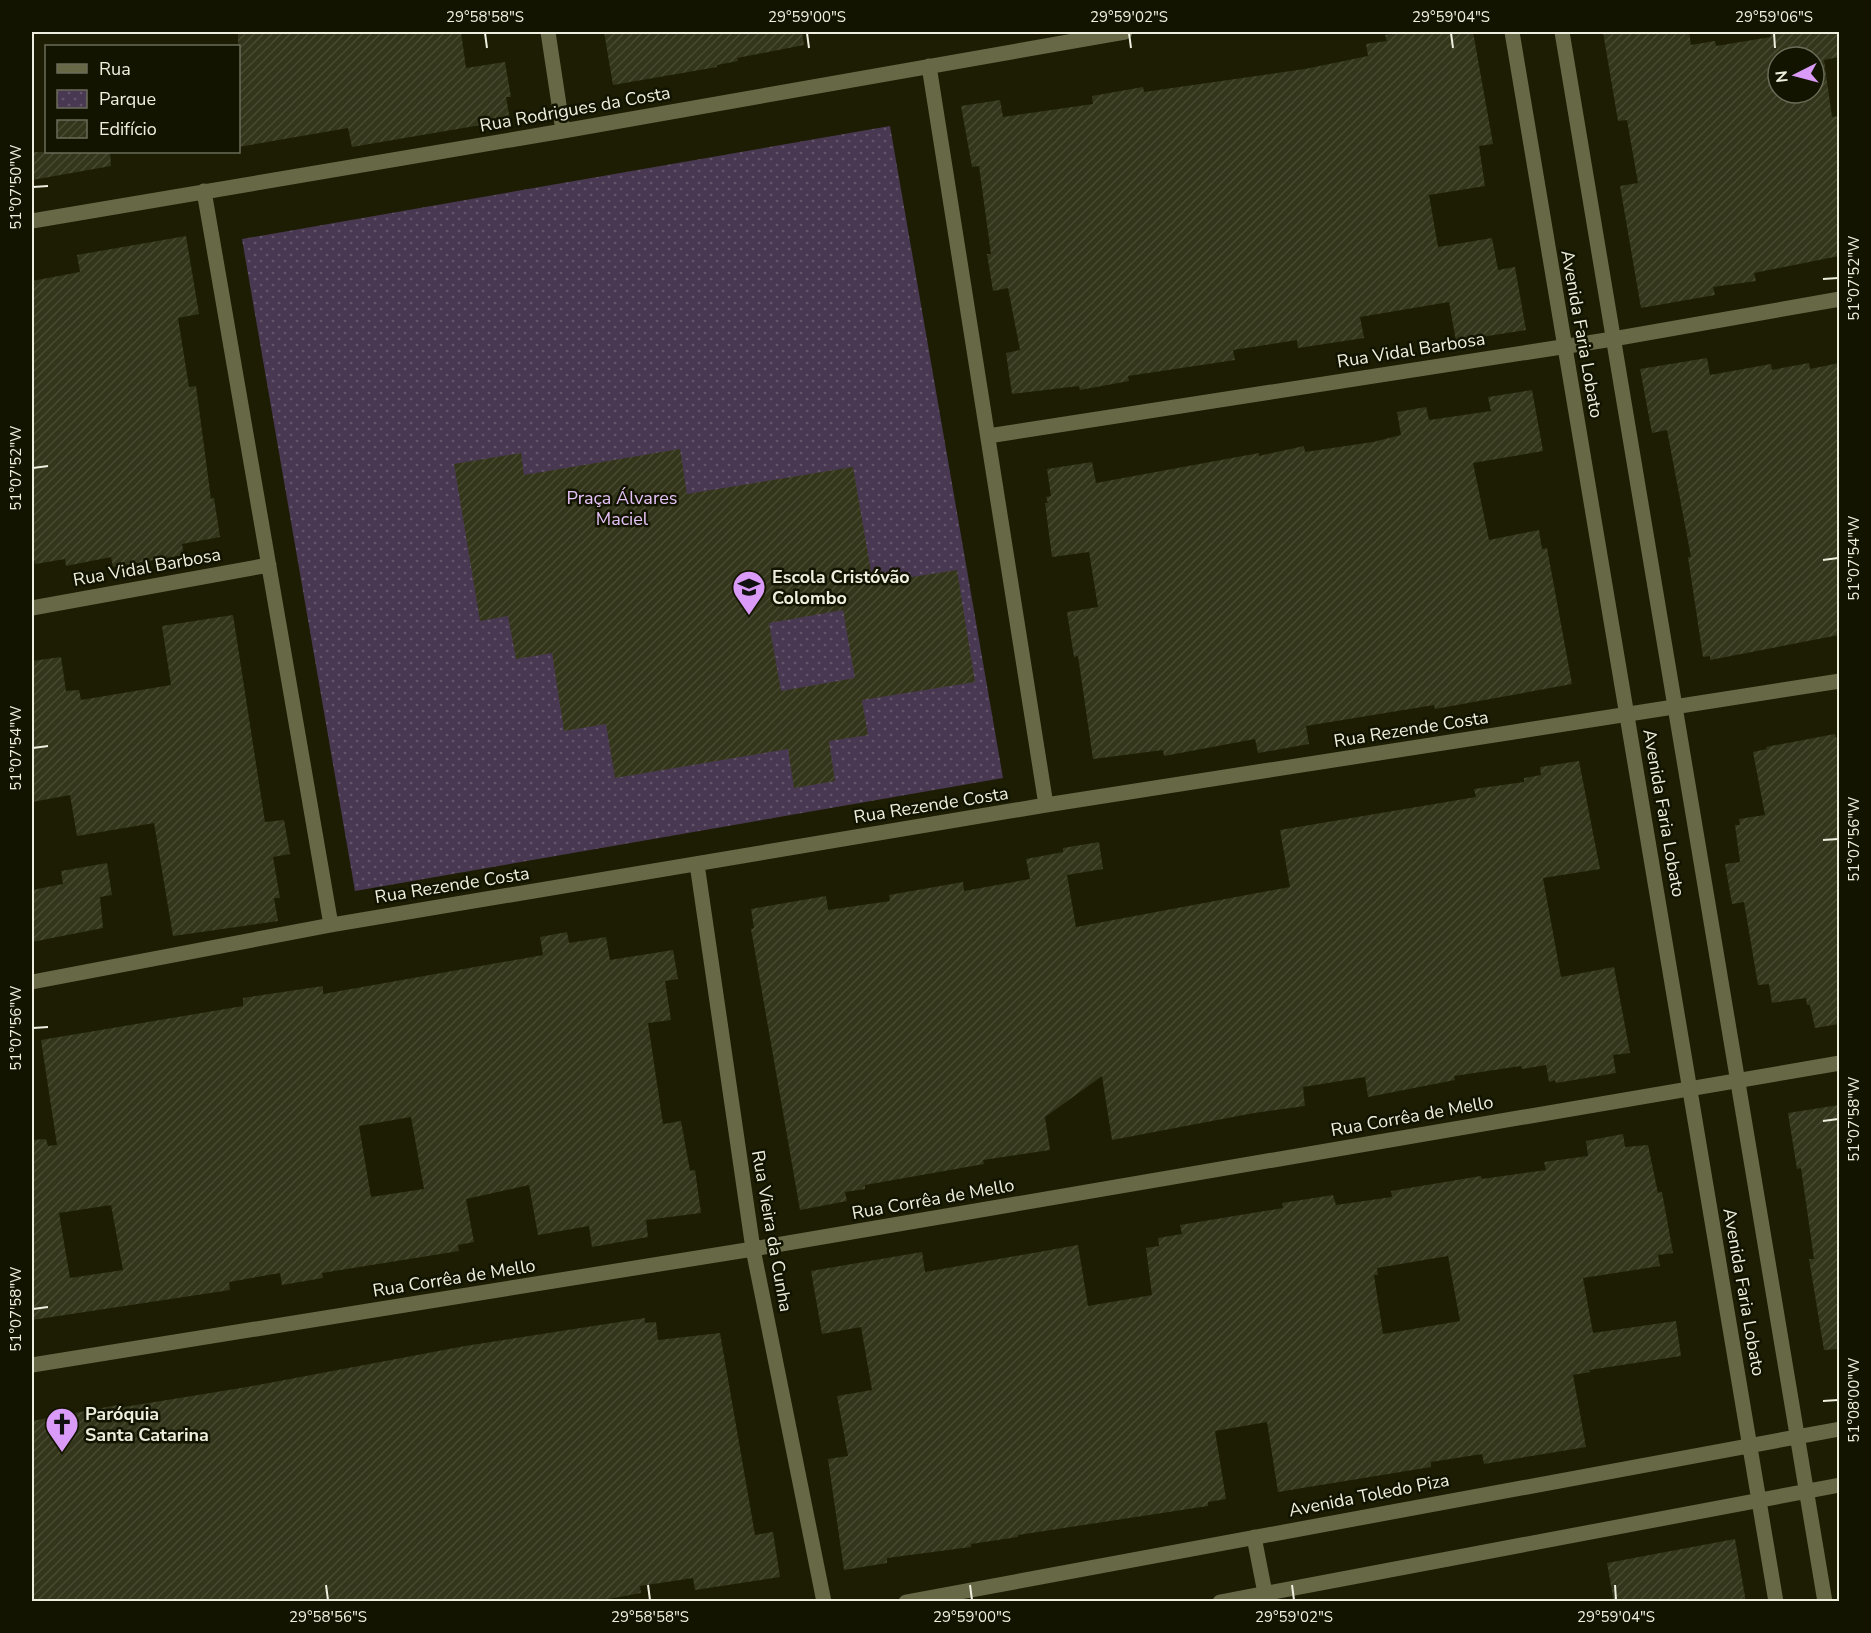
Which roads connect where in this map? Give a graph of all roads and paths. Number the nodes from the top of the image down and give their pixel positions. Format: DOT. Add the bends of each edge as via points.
graph roads {
  1 [pos="548,32"];
  2 [pos="1125,32"];
  3 [pos="1512,32"];
  4 [pos="1562,32"];
  5 [pos="929,66"];
  6 [pos="563,131"];
  7 [pos="204,191"];
  8 [pos="32,221"];
  9 [pos="1839,299"];
  10 [pos="1613,339"];
  11 [pos="1565,346"];
  12 [pos="988,436"];
  13 [pos="269,565"];
  14 [pos="32,608"];
  15 [pos="1839,681"];
  16 [pos="1675,708"];
  17 [pos="1627,715"];
  18 [pos="1046,805"];
  19 [pos="696,864"];
  20 [pos="331,925"];
  21 [pos="32,981"];
  22 [pos="1839,1063"];
  23 [pos="1738,1080"];
  24 [pos="1690,1088"];
  25 [pos="753,1250"];
  26 [pos="32,1365"];
  27 [pos="1839,1429"];
  28 [pos="1797,1436"];
  29 [pos="1750,1444"];
  30 [pos="1839,1485"];
  31 [pos="1807,1491"];
  32 [pos="1760,1498"];
  33 [pos="1254,1537"];
  34 [pos="1266,1593"];
  35 [pos="824,1602"];
  36 [pos="906,1602"];
  37 [pos="1220,1602"];
  38 [pos="1776,1602"];
  39 [pos="1825,1602"];
  1 -- 6 [label="street"];
  2 -- 5 [label="street, Rua Rodrigues da Costa"];
  3 -- 11 [label="street, Avenida Faria Lobato"];
  4 -- 10 [label="street, Avenida Faria Lobato"];
  5 -- 6 [label="street, Rua Rodrigues da Costa"];
  5 -- 12 [label="street"];
  6 -- 7 [label="street, Rua Rodrigues da Costa"];
  7 -- 8 [label="street, Rua Rodrigues da Costa"];
  7 -- 13 [label="street"];
  9 -- 10 [label="street, Rua Vidal Barbosa"];
  10 -- 11 [label="street, Rua Vidal Barbosa"];
  10 -- 16 [label="street, Avenida Faria Lobato"];
  11 -- 12 [label="street, Rua Vidal Barbosa"];
  11 -- 17 [label="street, Avenida Faria Lobato"];
  12 -- 18 [label="street"];
  13 -- 14 [label="street, Rua Vidal Barbosa"];
  13 -- 20 [label="street"];
  15 -- 16 [label="street, Rua Rezende Costa"];
  16 -- 17 [label="street, Rua Rezende Costa"];
  16 -- 23 [label="street, Avenida Faria Lobato"];
  17 -- 18 [label="street, Rua Rezende Costa"];
  17 -- 24 [label="street, Avenida Faria Lobato"];
  18 -- 19 [label="street, Rua Rezende Costa"];
  19 -- 20 [label="street, Rua Rezende Costa"];
  19 -- 25 [label="street, Rua Vieira da Cunha"];
  20 -- 21 [label="street, Rua Rezende Costa"];
  22 -- 23 [label="street, Rua Corrêa de Mello"];
  23 -- 24 [label="street, Rua Corrêa de Mello"];
  23 -- 28 [label="street, Avenida Faria Lobato"];
  24 -- 25 [label="street, Rua Corrêa de Mello"];
  24 -- 29 [label="street, Avenida Faria Lobato"];
  25 -- 26 [label="street, Rua Corrêa de Mello"];
  25 -- 35 [label="street, Rua Vieira da Cunha"];
  27 -- 28 [label="street, Avenida Toledo Piza"];
  28 -- 29 [label="street, Avenida Toledo Piza"];
  28 -- 31 [label="street, Avenida Faria Lobato"];
  29 -- 32 [label="street, Avenida Faria Lobato"];
  29 -- 33 [label="street, Avenida Toledo Piza"];
  30 -- 31 [label="street"];
  31 -- 32 [label="street"];
  31 -- 39 [label="street, Avenida Faria Lobato"];
  32 -- 34 [label="street"];
  32 -- 38 [label="street, Avenida Faria Lobato"];
  33 -- 34 [label="street"];
  33 -- 36 [label="street, Avenida Toledo Piza"];
  34 -- 37 [label="street"];
}
